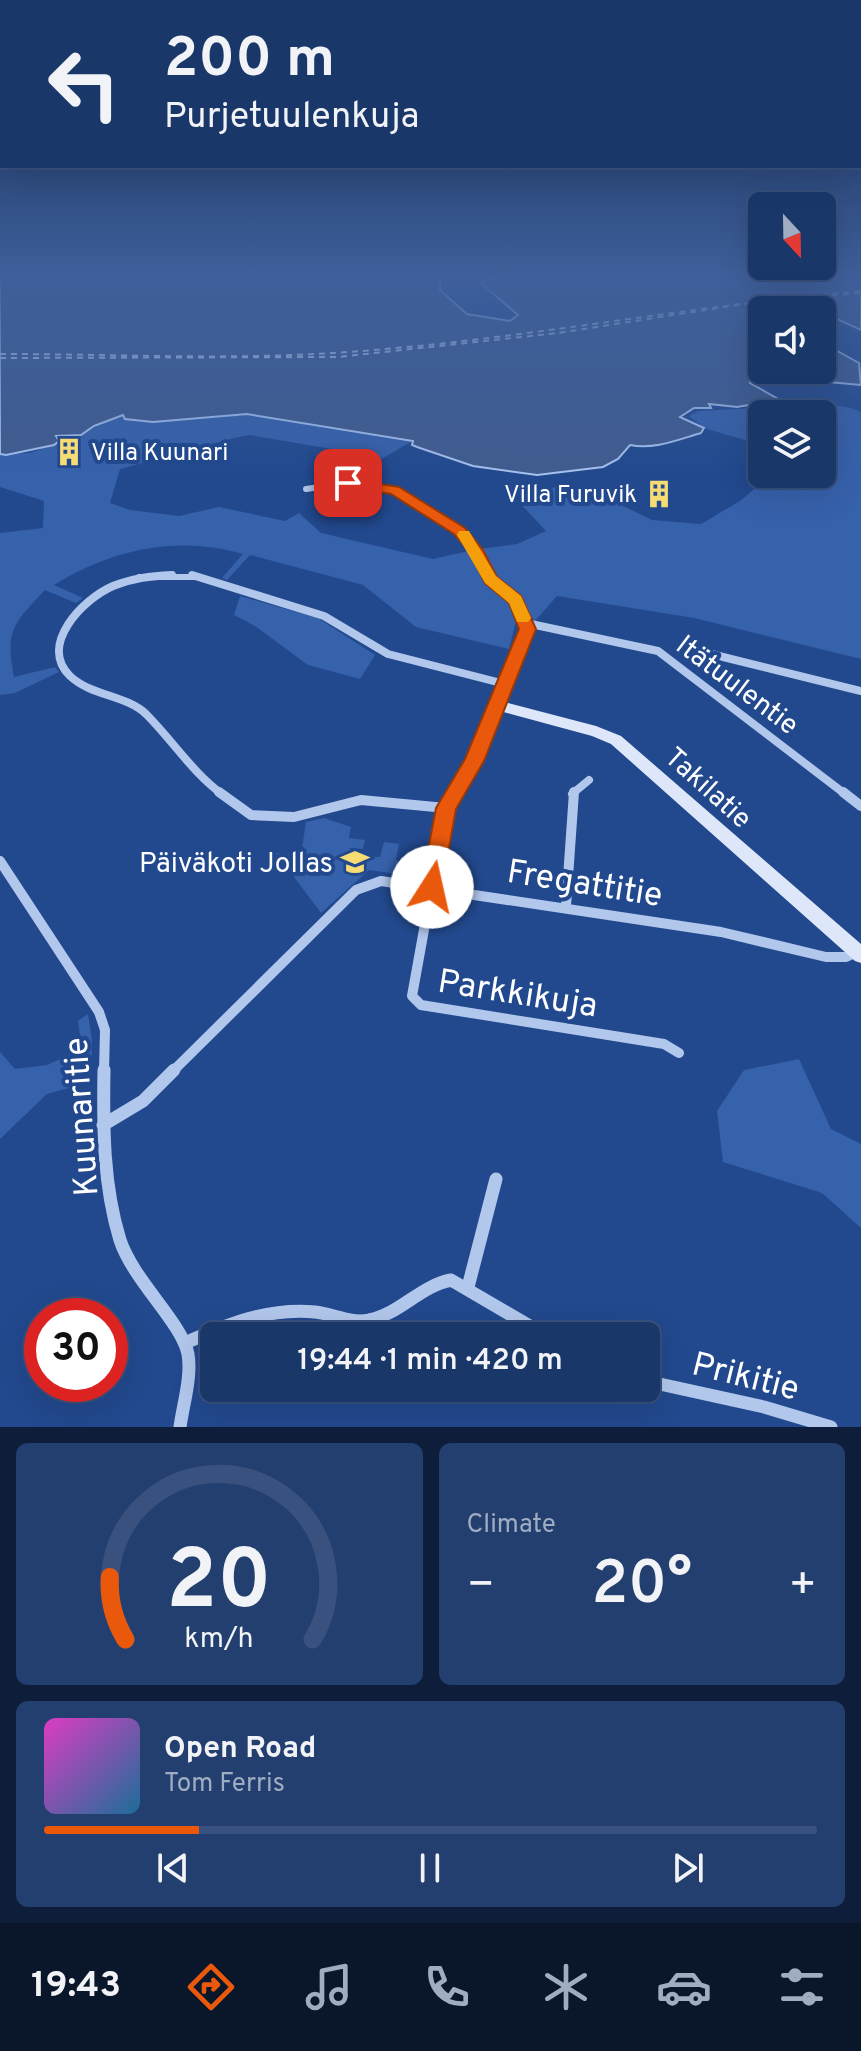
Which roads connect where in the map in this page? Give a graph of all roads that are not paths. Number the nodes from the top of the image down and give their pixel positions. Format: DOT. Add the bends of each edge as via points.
graph roads {
  1 [pos="306,489"];
  2 [pos="526,623"];
  3 [pos="711,654"];
  4 [pos="505,684"];
  5 [pos="861,691"];
  6 [pos="497,705"];
  7 [pos="589,780"];
  8 [pos="861,806"];
  9 [pos="446,808"];
  10 [pos="0,861"];
  11 [pos="432,887"];
  12 [pos="566,906"];
  13 [pos="860,953"];
  14 [pos="679,1053"];
  15 [pos="103,1125"];
  16 [pos="496,1179"];
  17 [pos="468,1287"];
  18 [pos="524,1322"];
  19 [pos="185,1343"];
  20 [pos="660,1384"];
  21 [pos="180,1427"];
  22 [pos="831,1427"];
  1 -- 2 [label="street" via="348,483 394,490 466,536 490,579 516,600"];
  2 -- 4 [label="street"];
  2 -- 8 [label="street, Itätuulentie" via="658,651"];
  3 -- 5 [label="street"];
  4 -- 6 [label="street"];
  4 -- 9 [label="street" via="388,654 324,616 191,575 143,576 111,587 86,602 62,634 59,656 68,674 143,711 215,789 251,815 294,817 361,800"];
  6 -- 9 [label="street" via="467,777"];
  6 -- 13 [label="street, Takilatie" via="616,740"];
  7 -- 12 [label="street" via="572,794"];
  9 -- 11 [label="street"];
  10 -- 15 [label="street, Kuunaritie" via="99,1012 105,1030"];
  11 -- 12 [label="street, Fregattitie"];
  11 -- 14 [label="street, Parkkikuja" via="412,989 415,1003 664,1044"];
  11 -- 15 [label="street, Fregattitie" via="381,881 356,890 143,1101"];
  12 -- 13 [label="street, Fregattitie" via="721,932 826,957"];
  15 -- 19 [label="street, Kuunaritie" via="123,1249 137,1278"];
  16 -- 17 [label="street"];
  17 -- 18 [label="street"];
  17 -- 19 [label="street" via="436,1281 368,1321 287,1310 242,1318"];
  19 -- 21 [label="street" via="189,1358"];
  20 -- 22 [label="street, Prikitie"];
}
